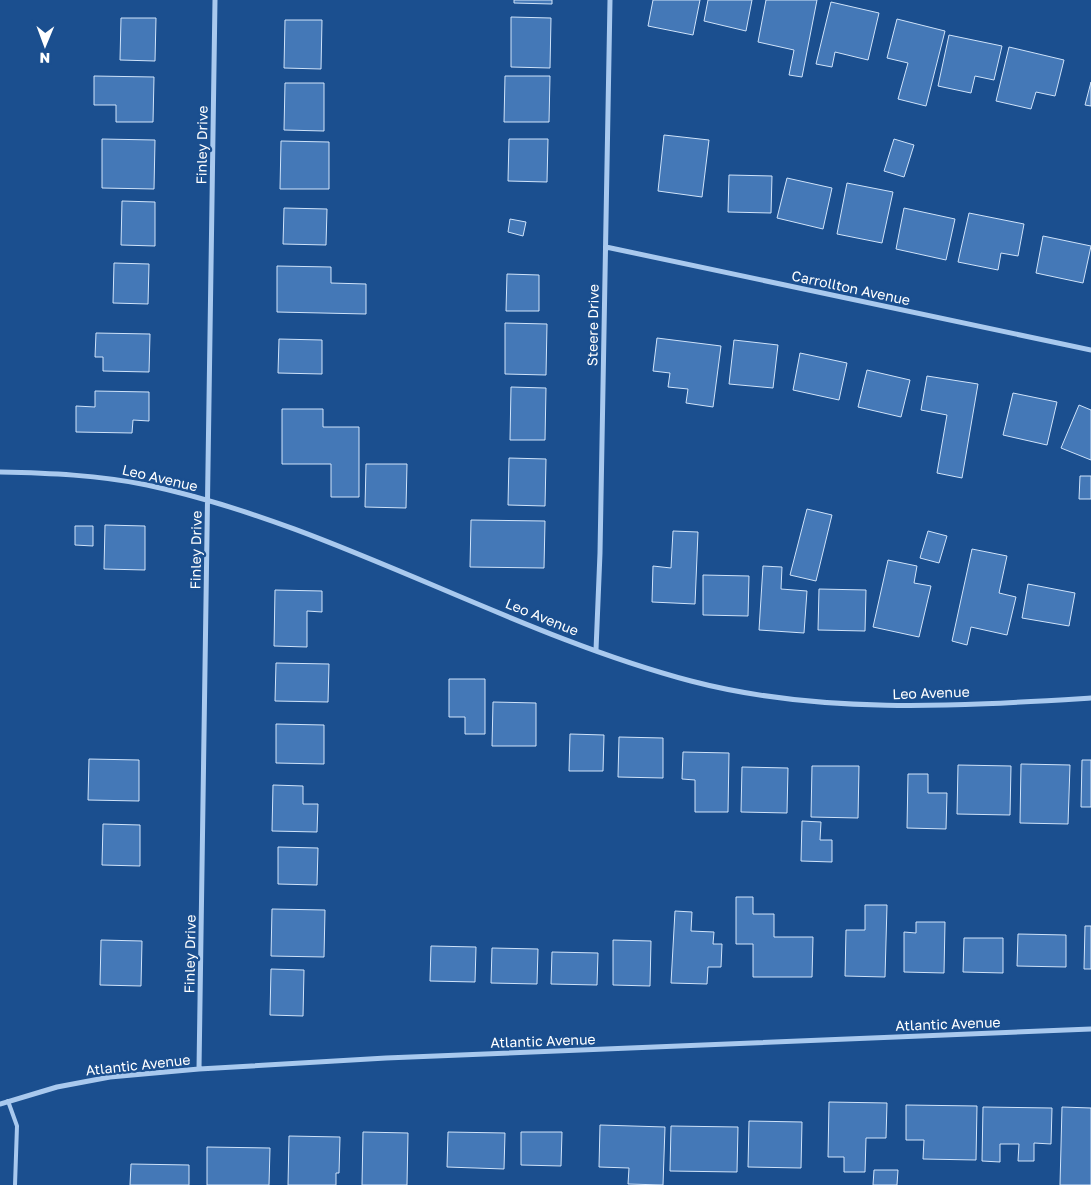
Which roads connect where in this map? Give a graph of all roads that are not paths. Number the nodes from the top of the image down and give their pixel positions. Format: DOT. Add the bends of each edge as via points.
graph roads {
  1 [pos="216,0"];
  2 [pos="610,0"];
  3 [pos="606,247"];
  4 [pos="1091,350"];
  5 [pos="0,472"];
  6 [pos="208,500"];
  7 [pos="596,650"];
  8 [pos="1091,698"];
  9 [pos="1091,1029"];
  10 [pos="199,1069"];
  11 [pos="8,1102"];
  12 [pos="0,1104"];
  13 [pos="16,1185"];
  1 -- 6 [label="street, Finley Drive"];
  2 -- 3 [label="street, Steere Drive"];
  3 -- 4 [label="street, Carrollton Avenue"];
  3 -- 7 [label="street, Steere Drive"];
  5 -- 6 [label="street, Leo Avenue" via="114,479"];
  6 -- 7 [label="street, Leo Avenue" via="272,521"];
  6 -- 10 [label="street, Finley Drive"];
  7 -- 8 [label="street, Leo Avenue" via="692,681 769,697 847,705"];
  9 -- 10 [label="street, Atlantic Avenue"];
  10 -- 11 [label="street, Atlantic Avenue" via="110,1077 57,1087"];
  11 -- 12 [label="street, Atlantic Avenue"];
  11 -- 13 [label="lane" via="17,1126"];
}
